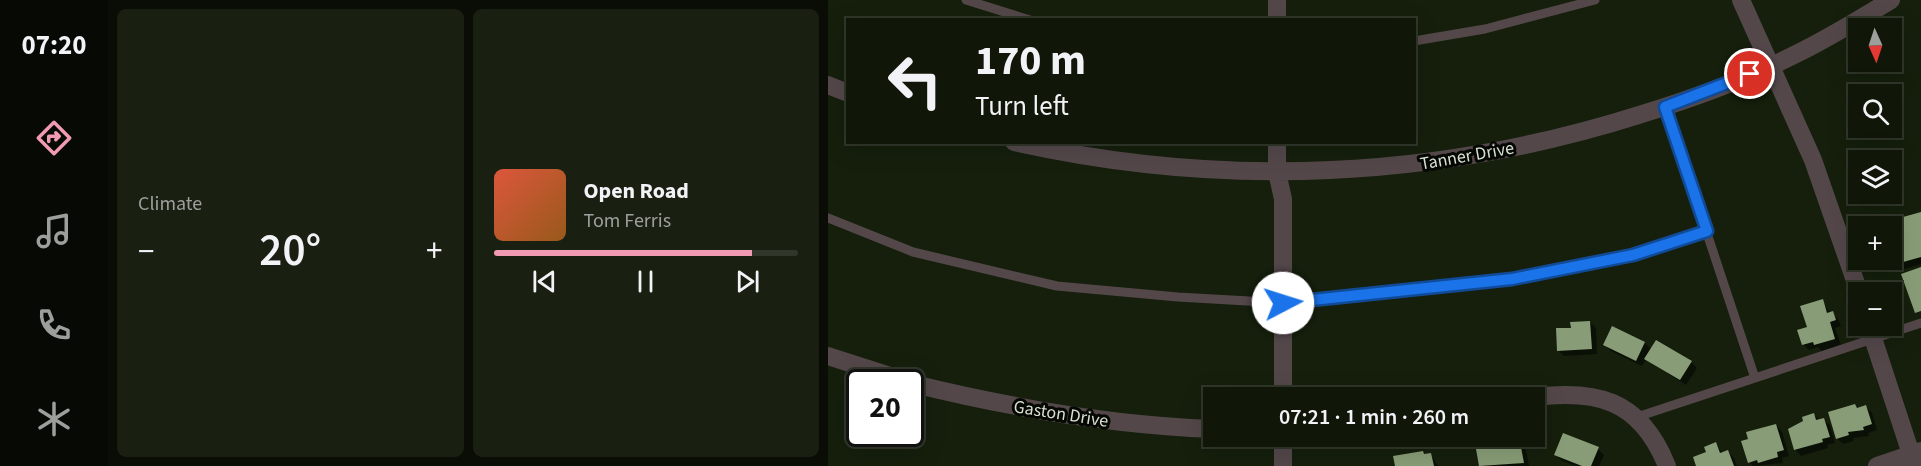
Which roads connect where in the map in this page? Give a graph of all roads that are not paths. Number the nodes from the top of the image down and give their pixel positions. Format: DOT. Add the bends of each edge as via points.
graph roads {
  1 [pos="966,0"];
  2 [pos="1276,0"];
  3 [pos="1594,0"];
  4 [pos="1741,0"];
  5 [pos="1892,0"];
  6 [pos="1024,18"];
  7 [pos="1277,18"];
  8 [pos="1416,41"];
  9 [pos="1771,65"];
  10 [pos="828,86"];
  11 [pos="846,92"];
  12 [pos="1665,107"];
  13 [pos="1024,144"];
  14 [pos="1277,144"];
  15 [pos="1277,172"];
  16 [pos="828,218"];
  17 [pos="1707,231"];
  18 [pos="1855,282"];
  19 [pos="1283,303"];
  20 [pos="1921,322"];
  21 [pos="1902,326"];
  22 [pos="1861,336"];
  23 [pos="1872,336"];
  24 [pos="828,357"];
  25 [pos="866,369"];
  26 [pos="1755,378"];
  27 [pos="924,386"];
  28 [pos="1283,387"];
  29 [pos="1545,396"];
  30 [pos="1637,417"];
  31 [pos="1203,428"];
  32 [pos="1282,447"];
  33 [pos="1916,457"];
  34 [pos="1283,466"];
  35 [pos="1667,466"];
  36 [pos="1877,466"];
  1 -- 6 [label="lane"];
  2 -- 7 [label="street"];
  3 -- 8 [label="lane" via="1485,29"];
  4 -- 9 [label="street"];
  5 -- 9 [label="street, Tanner Drive"];
  9 -- 12 [label="street, Tanner Drive"];
  9 -- 18 [label="street" via="1813,160"];
  10 -- 11 [label="street"];
  12 -- 15 [label="street, Tanner Drive" via="1574,135 1452,160 1350,171"];
  12 -- 17 [label="lane"];
  13 -- 15 [label="street, Tanner Drive" via="1109,161"];
  14 -- 15 [label="street"];
  15 -- 19 [label="street" via="1283,199"];
  16 -- 19 [label="lane" via="913,252 1057,286"];
  17 -- 19 [label="lane" via="1633,255 1512,279"];
  17 -- 26 [label="lane"];
  19 -- 28 [label="street"];
  20 -- 21 [label="lane"];
  22 -- 26 [label="lane"];
  23 -- 33 [label="street"];
  24 -- 25 [label="street, Gaston Drive"];
  26 -- 30 [label="lane"];
  27 -- 31 [label="street, Gaston Drive" via="1054,415"];
  29 -- 30 [label="street" via="1595,396"];
  30 -- 35 [label="street" via="1655,438"];
  32 -- 34 [label="street"];
  33 -- 36 [label="street"];
}
